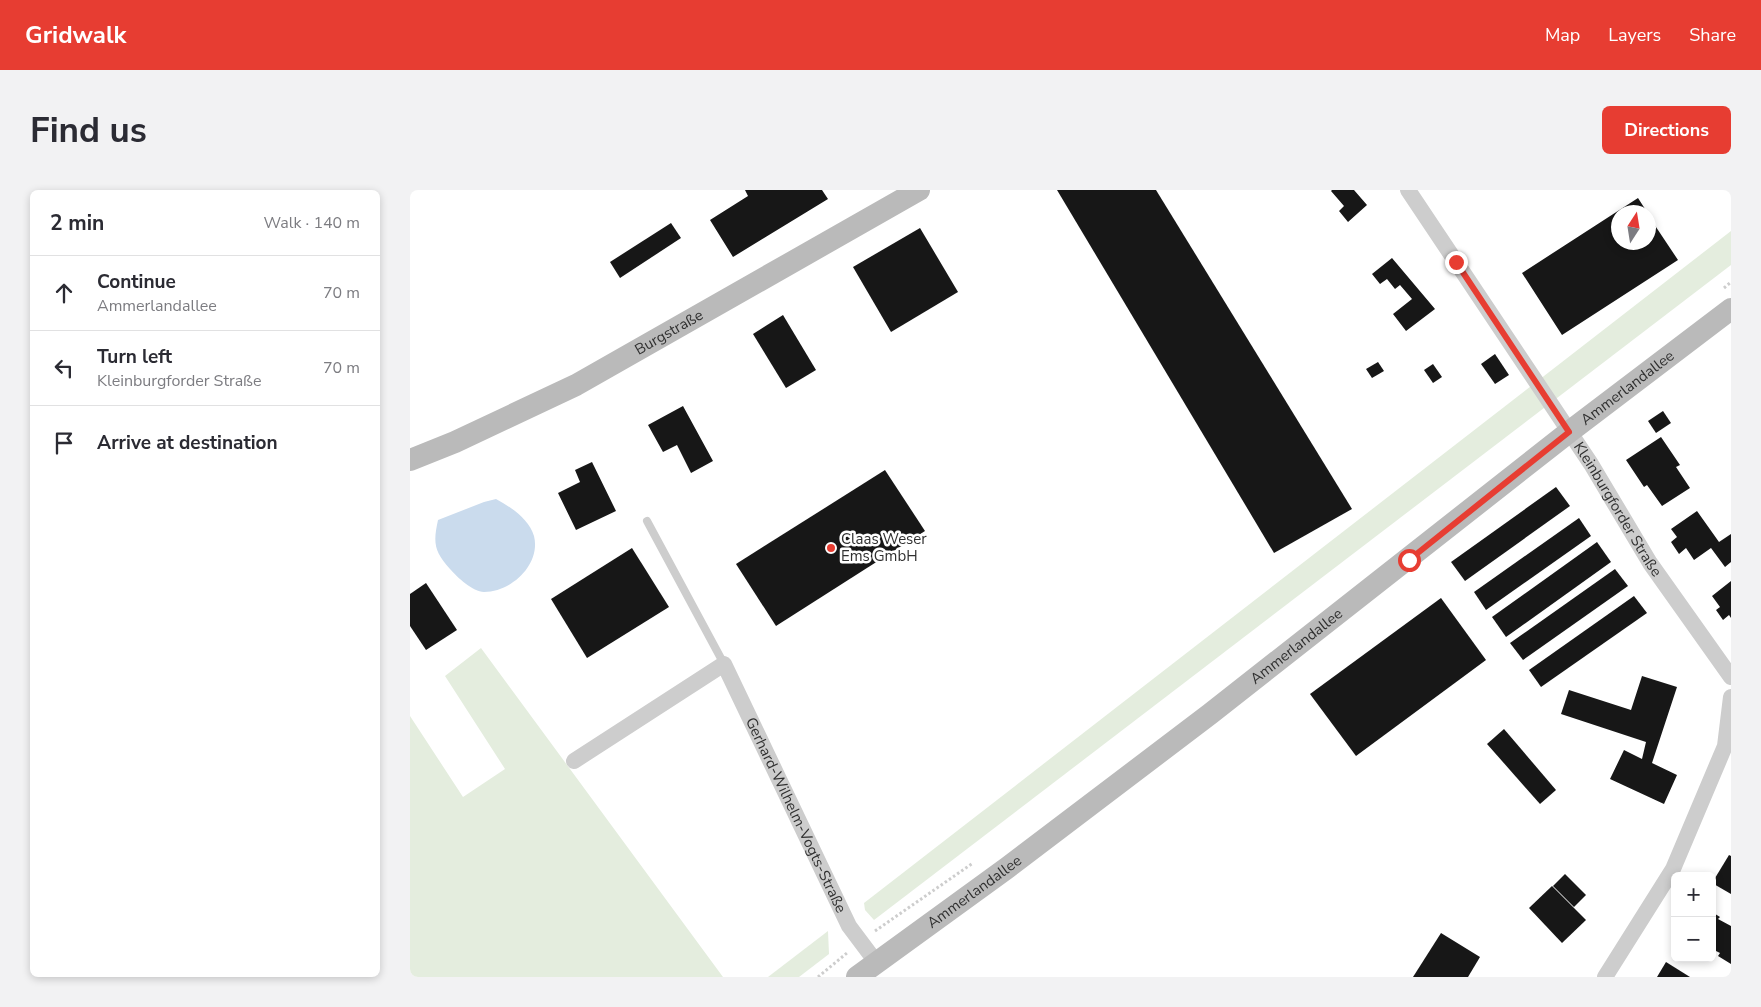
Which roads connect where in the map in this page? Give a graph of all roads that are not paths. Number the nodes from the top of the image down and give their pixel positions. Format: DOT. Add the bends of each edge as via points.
graph roads {
  1 [pos="919,190"];
  2 [pos="1408,190"];
  3 [pos="1731,309"];
  4 [pos="1569,432"];
  5 [pos="410,460"];
  6 [pos="647,521"];
  7 [pos="724,664"];
  8 [pos="1731,677"];
  9 [pos="1731,696"];
  10 [pos="574,761"];
  11 [pos="876,962"];
  12 [pos="857,977"];
  13 [pos="1605,977"];
  1 -- 5 [label="main road, Burgstraße" via="576,385"];
  2 -- 4 [label="street, Kleinburgforder Straße"];
  3 -- 4 [label="main road, Ammerlandallee"];
  4 -- 8 [label="street, Kleinburgforder Straße" via="1650,563"];
  4 -- 11 [label="main road, Ammerlandallee" via="1202,720 1007,868"];
  6 -- 7 [label="lane, Gerhard-Wilhelm-Vogts-Straße"];
  7 -- 10 [label="street"];
  7 -- 11 [label="street, Gerhard-Wilhelm-Vogts-Straße" via="849,926"];
  9 -- 13 [label="street" via="1725,746 1674,869"];
  11 -- 12 [label="main road, Ammerlandallee"];
}
